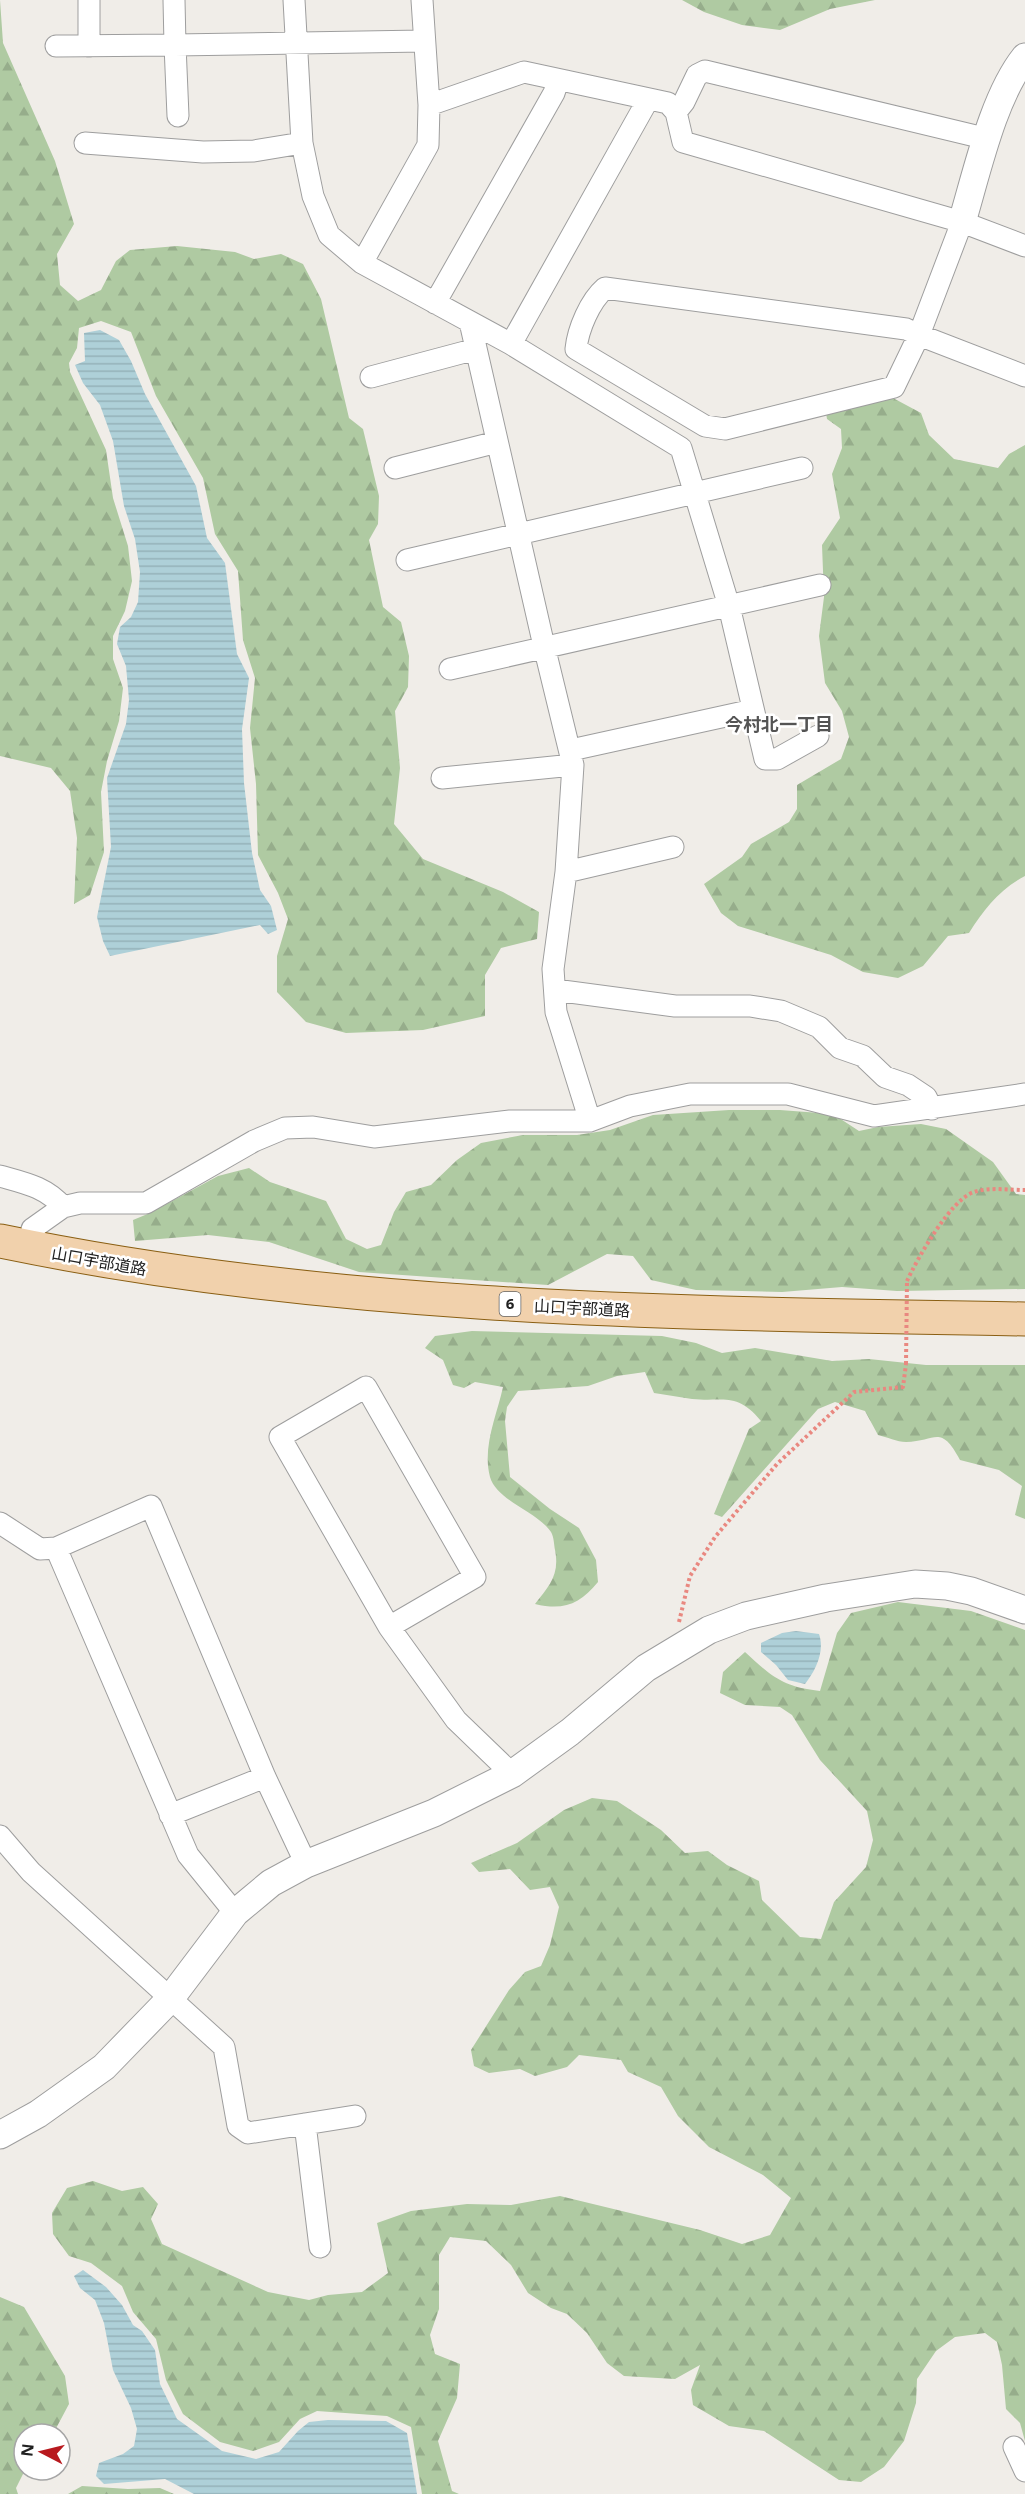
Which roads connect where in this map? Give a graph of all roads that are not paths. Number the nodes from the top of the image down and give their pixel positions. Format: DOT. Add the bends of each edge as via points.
graph roads {
  1 [pos="88,0"];
  2 [pos="174,0"];
  3 [pos="294,0"];
  4 [pos="422,0"];
  5 [pos="423,41"];
  6 [pos="295,44"];
  7 [pos="175,45"];
  8 [pos="56,46"];
  9 [pos="89,46"];
  10 [pos="1025,57"];
  11 [pos="558,81"];
  12 [pos="647,99"];
  13 [pos="429,105"];
  14 [pos="676,112"];
  15 [pos="178,116"];
  16 [pos="988,139"];
  17 [pos="85,143"];
  18 [pos="302,143"];
  19 [pos="962,222"];
  20 [pos="1025,246"];
  21 [pos="362,263"];
  22 [pos="435,303"];
  23 [pos="470,322"];
  24 [pos="919,335"];
  25 [pos="511,344"];
  26 [pos="476,349"];
  27 [pos="1025,376"];
  28 [pos="371,377"];
  29 [pos="497,442"];
  30 [pos="395,468"];
  31 [pos="802,468"];
  32 [pos="695,493"];
  33 [pos="518,535"];
  34 [pos="407,560"];
  35 [pos="820,585"];
  36 [pos="729,606"];
  37 [pos="544,646"];
  38 [pos="450,669"];
  39 [pos="753,711"];
  40 [pos="818,736"];
  41 [pos="572,758"];
  42 [pos="442,777"];
  43 [pos="673,847"];
  44 [pos="566,872"];
  45 [pos="555,990"];
  46 [pos="1025,1094"];
  47 [pos="932,1109"];
  48 [pos="590,1121"];
  49 [pos="0,1176"];
  50 [pos="63,1207"];
  51 [pos="32,1228"];
  52 [pos="0,1241"];
  53 [pos="1025,1319"];
  54 [pos="0,1523"];
  55 [pos="56,1548"];
  56 [pos="1025,1610"];
  57 [pos="388,1627"];
  58 [pos="512,1774"];
  59 [pos="265,1777"];
  60 [pos="170,1815"];
  61 [pos="0,1836"];
  62 [pos="306,1864"];
  63 [pos="235,1913"];
  64 [pos="170,1999"];
  65 [pos="355,2116"];
  66 [pos="305,2124"];
  67 [pos="0,2135"];
  68 [pos="320,2247"];
  69 [pos="1014,2447"];
  70 [pos="1025,2471"];
  1 -- 9 [label="street"];
  2 -- 7 [label="street"];
  3 -- 6 [label="street"];
  4 -- 5 [label="street"];
  5 -- 6 [label="street"];
  5 -- 13 [label="street"];
  6 -- 7 [label="street"];
  6 -- 18 [label="street"];
  7 -- 9 [label="street"];
  7 -- 15 [label="street"];
  8 -- 9 [label="street"];
  10 -- 16 [label="street" via="1008,82"];
  11 -- 12 [label="street"];
  11 -- 13 [label="street" via="524,72"];
  11 -- 22 [label="street"];
  12 -- 14 [label="street" via="668,103"];
  12 -- 25 [label="street"];
  13 -- 21 [label="street" via="428,145"];
  14 -- 16 [label="street" via="697,75 705,71"];
  14 -- 19 [label="street" via="683,142"];
  16 -- 19 [label="street"];
  17 -- 18 [label="street" via="203,152 254,151"];
  18 -- 21 [label="street" via="312,196 329,235"];
  19 -- 20 [label="street"];
  19 -- 24 [label="street"];
  21 -- 22 [label="street"];
  22 -- 23 [label="street"];
  23 -- 25 [label="street"];
  23 -- 26 [label="street"];
  24 -- 24 [label="street" via="894,387 725,429 705,426 576,350 577,338 596,296 605,288 906,329"];
  24 -- 27 [label="street"];
  25 -- 32 [label="street" via="681,448"];
  26 -- 28 [label="street"];
  26 -- 29 [label="street"];
  29 -- 30 [label="street"];
  29 -- 33 [label="street"];
  31 -- 32 [label="street"];
  32 -- 33 [label="street"];
  32 -- 36 [label="street"];
  33 -- 34 [label="street"];
  33 -- 37 [label="street"];
  35 -- 36 [label="street"];
  36 -- 37 [label="street"];
  36 -- 39 [label="street"];
  37 -- 38 [label="street"];
  37 -- 41 [label="street"];
  39 -- 40 [label="street" via="765,759 777,759"];
  39 -- 41 [label="street"];
  41 -- 42 [label="street"];
  41 -- 44 [label="street"];
  43 -- 44 [label="street"];
  44 -- 45 [label="street" via="553,969"];
  45 -- 47 [label="street" via="675,1006 750,1006 781,1011 819,1027 840,1048 863,1056 885,1077 926,1096"];
  45 -- 48 [label="street" via="556,1012"];
  46 -- 47 [label="street"];
  47 -- 48 [label="street" via="874,1116 788,1094 690,1094 630,1106"];
  48 -- 50 [label="street" via="510,1121 374,1137 312,1127 285,1128 254,1141 146,1203 80,1203"];
  49 -- 50 [label="street" via="38,1187"];
  50 -- 51 [label="street"];
  52 -- 53 [label="main road, 山口宇部道路 / 6" via="160,1272 464,1302 645,1311"];
  54 -- 55 [label="street" via="40,1549"];
  55 -- 59 [label="street" via="151,1506"];
  55 -- 60 [label="street"];
  56 -- 58 [label="street" via="947,1586 915,1584 746,1616 709,1630 646,1668 570,1732"];
  57 -- 57 [label="street" via="280,1437 366,1387 475,1577"];
  57 -- 58 [label="street" via="456,1720"];
  58 -- 62 [label="street" via="434,1813"];
  59 -- 60 [label="street"];
  59 -- 62 [label="street"];
  60 -- 63 [label="street" via="188,1855"];
  61 -- 64 [label="street" via="31,1872"];
  62 -- 63 [label="street" via="271,1883"];
  63 -- 64 [label="street"];
  64 -- 66 [label="street" via="224,2047 238,2126 248,2133"];
  64 -- 67 [label="street" via="104,2067 38,2114"];
  65 -- 66 [label="street"];
  66 -- 68 [label="street"];
  69 -- 70 [label="street"];
}
